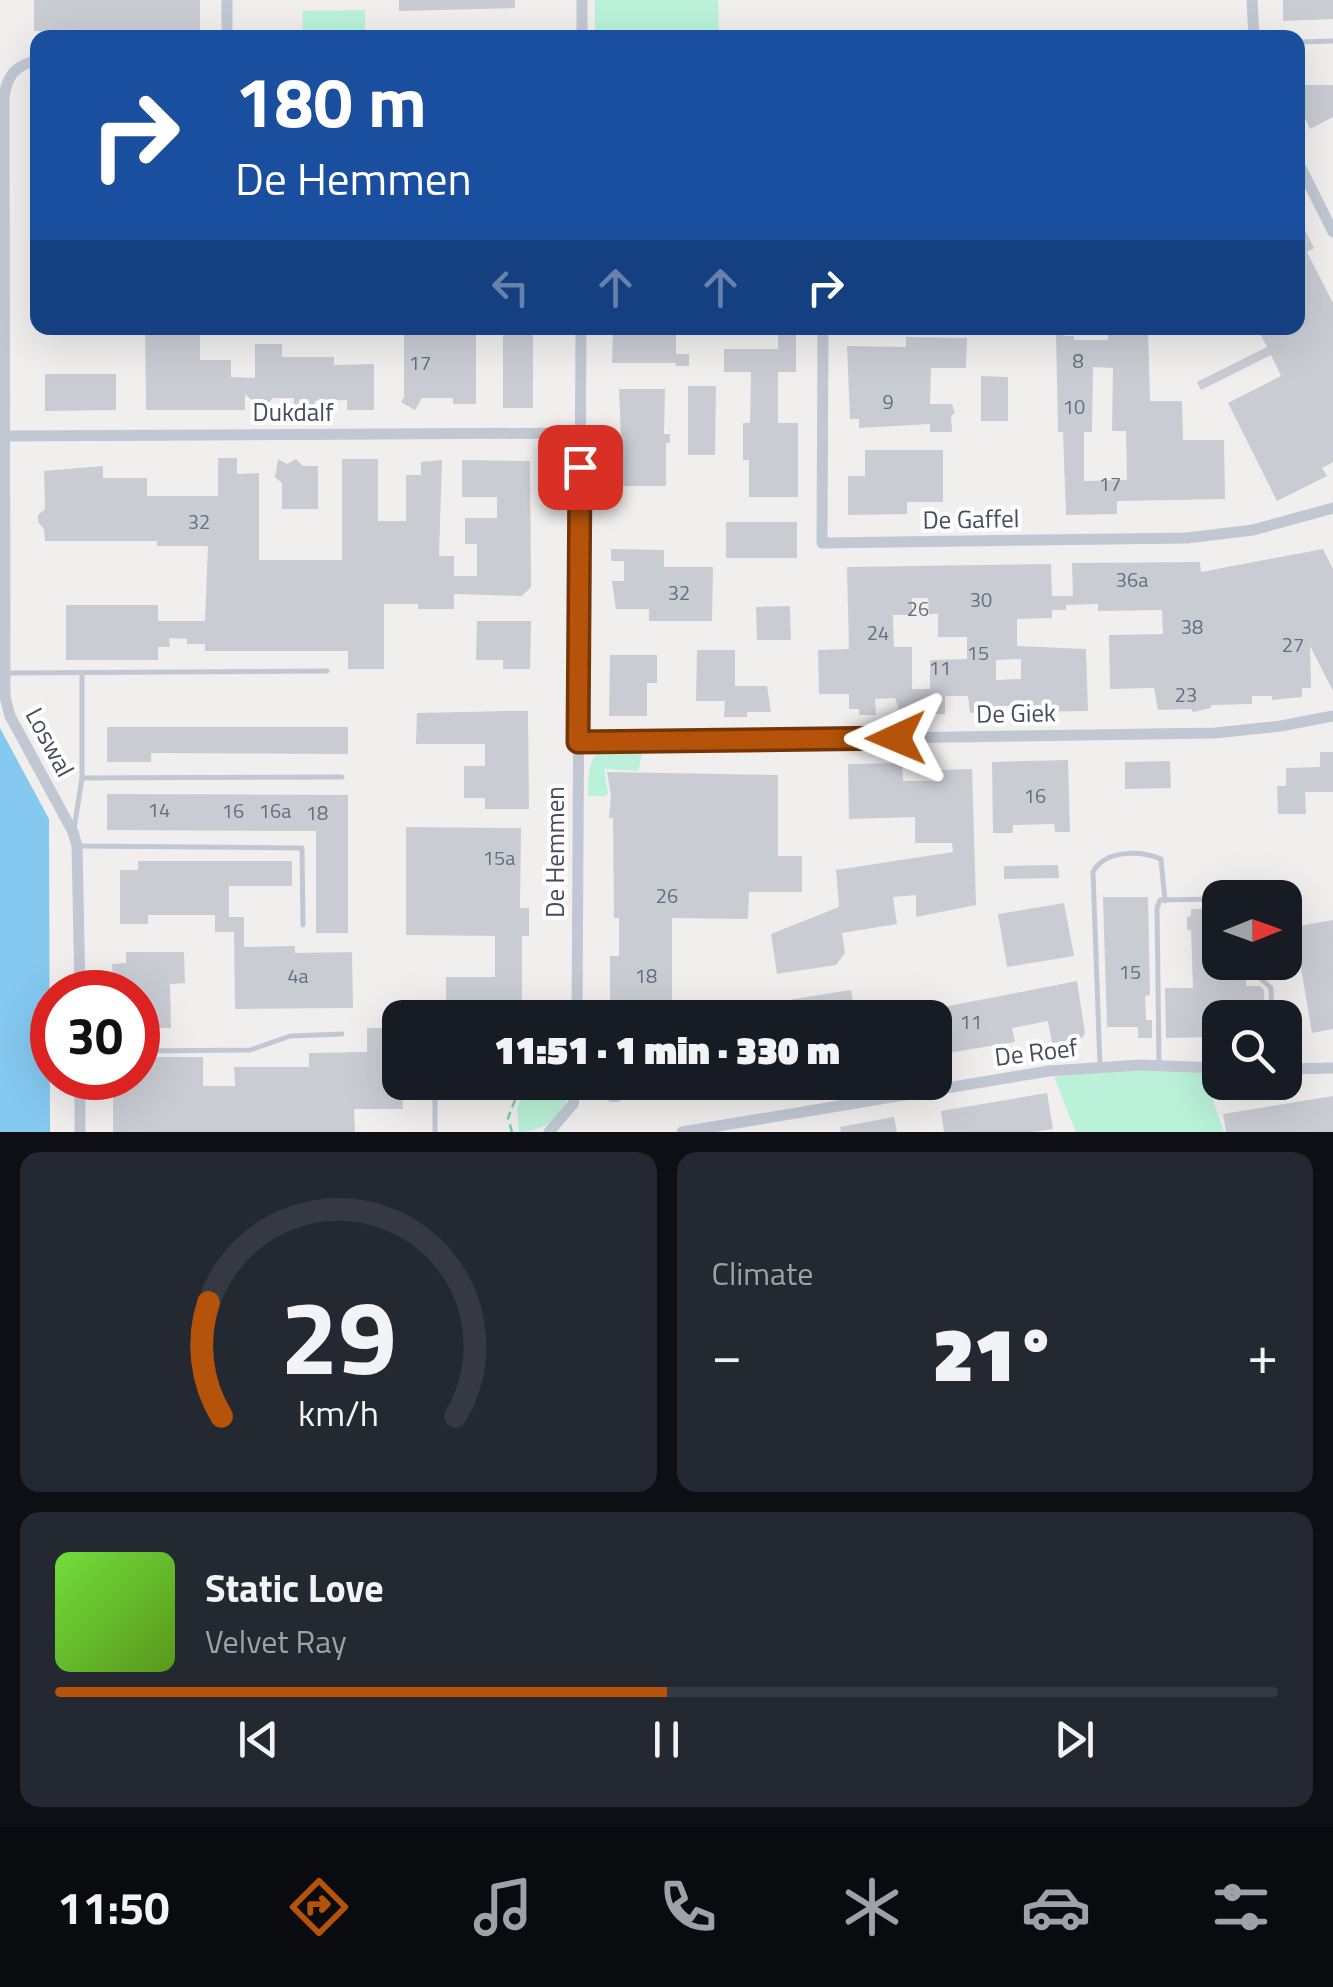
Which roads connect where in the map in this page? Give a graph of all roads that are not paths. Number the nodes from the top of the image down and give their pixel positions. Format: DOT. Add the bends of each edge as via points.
graph roads {
  1 [pos="226,0"];
  2 [pos="582,0"];
  3 [pos="1252,0"];
  4 [pos="227,30"];
  5 [pos="582,30"];
  6 [pos="1254,30"];
  7 [pos="1333,41"];
  8 [pos="1305,42"];
  9 [pos="30,63"];
  10 [pos="1305,176"];
  11 [pos="1312,191"];
  12 [pos="1305,194"];
  13 [pos="1333,232"];
  14 [pos="581,335"];
  15 [pos="823,335"];
  16 [pos="580,434"];
  17 [pos="5,436"];
  18 [pos="1333,508"];
  19 [pos="327,671"];
  20 [pos="82,673"];
  21 [pos="5,674"];
  22 [pos="1333,716"];
  23 [pos="578,742"];
  24 [pos="342,776"];
  25 [pos="82,778"];
  26 [pos="73,832"];
  27 [pos="78,846"];
  28 [pos="1202,899"];
  29 [pos="1165,900"];
  30 [pos="303,924"];
  31 [pos="80,970"];
  32 [pos="577,1000"];
  33 [pos="342,1034"];
  34 [pos="160,1051"];
  35 [pos="1160,1066"];
  36 [pos="1202,1067"];
  37 [pos="1100,1068"];
  38 [pos="1333,1068"];
  39 [pos="1302,1069"];
  40 [pos="80,1100"];
  41 [pos="435,1100"];
  42 [pos="574,1100"];
  43 [pos="558,1129"];
  44 [pos="80,1132"];
  45 [pos="434,1132"];
  46 [pos="682,1132"];
  1 -- 4 [label="street"];
  2 -- 5 [label="street"];
  3 -- 6 [label="street"];
  7 -- 8 [label="lane"];
  9 -- 17 [label="street, Loswal" via="14,70 4,97"];
  10 -- 11 [label="street"];
  11 -- 12 [label="street"];
  11 -- 13 [label="street"];
  14 -- 16 [label="street, De Hemmen"];
  15 -- 18 [label="street, De Gaffel" via="822,543 1187,538 1253,530"];
  16 -- 17 [label="street, Dukdalf"];
  16 -- 23 [label="street, De Hemmen"];
  17 -- 21 [label="street, Loswal"];
  19 -- 20 [label="lane"];
  20 -- 21 [label="lane"];
  20 -- 25 [label="lane"];
  21 -- 26 [label="street, Loswal" via="10,716"];
  22 -- 23 [label="street, De Giek" via="1215,733"];
  23 -- 32 [label="street, De Hemmen"];
  24 -- 25 [label="lane, Loswal"];
  25 -- 26 [label="lane, Loswal"];
  26 -- 27 [label="street, Loswal"];
  27 -- 30 [label="lane" via="302,848"];
  27 -- 31 [label="street, Loswal"];
  28 -- 29 [label="lane"];
  29 -- 35 [label="lane" via="1157,908"];
  29 -- 37 [label="lane" via="1160,859 1150,854 1112,855 1093,872"];
  33 -- 34 [label="lane" via="290,1036 250,1050"];
  35 -- 36 [label="street, De Roef"];
  35 -- 37 [label="street, De Roef"];
  37 -- 46 [label="street, De Roef"];
  38 -- 39 [label="street"];
  40 -- 44 [label="street"];
  41 -- 45 [label="lane"];
  42 -- 43 [label="street"];
}
